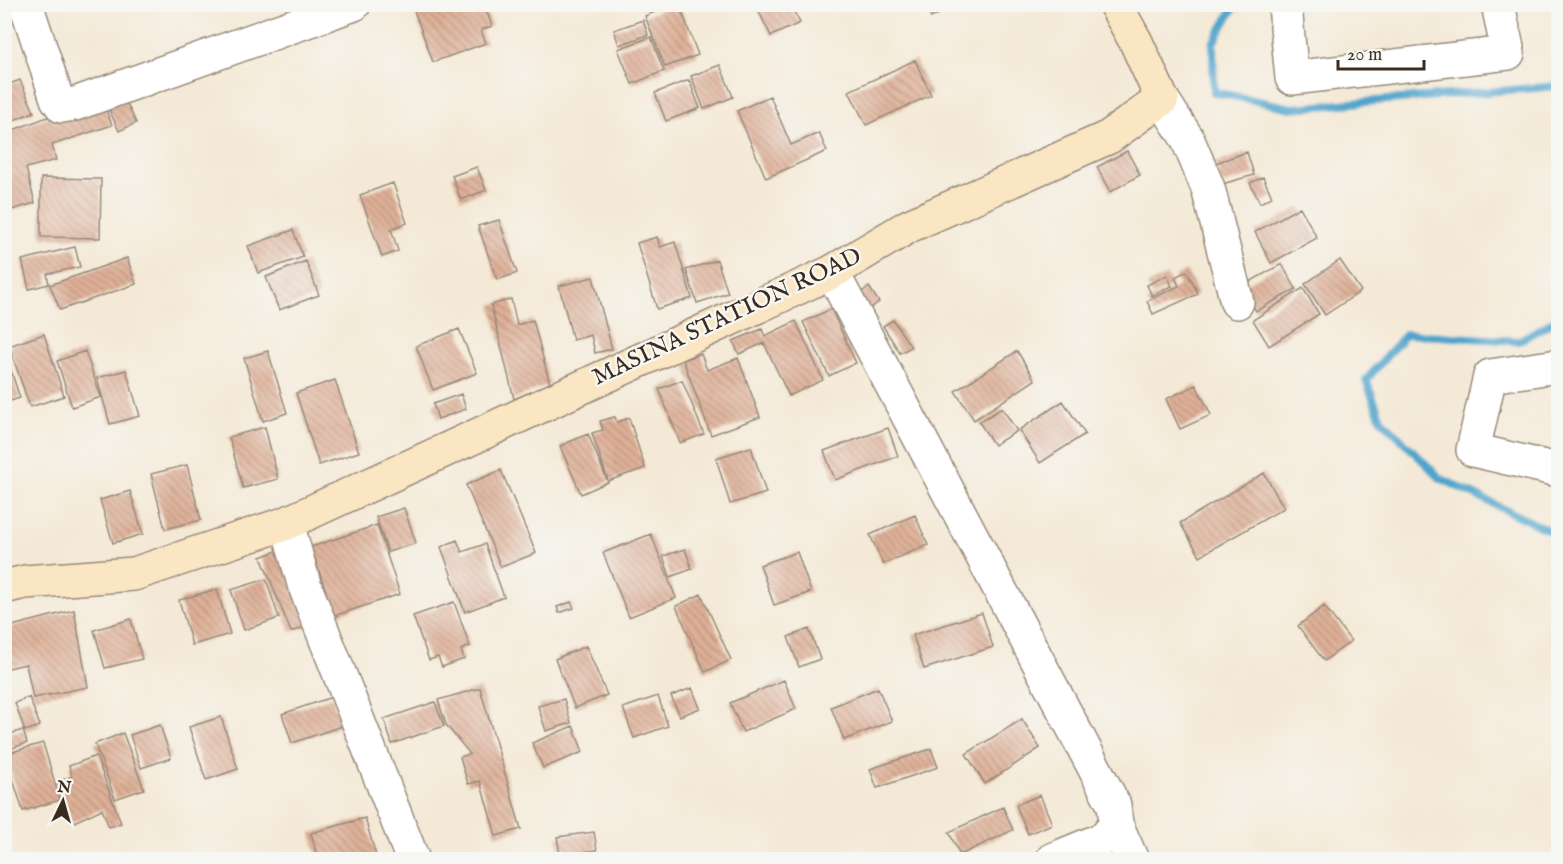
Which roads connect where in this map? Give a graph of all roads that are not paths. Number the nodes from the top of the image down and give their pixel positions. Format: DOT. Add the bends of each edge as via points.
graph roads {
  1 [pos="27,4"];
  2 [pos="354,4"];
  3 [pos="1114,4"];
  4 [pos="1287,4"];
  5 [pos="1498,4"];
  6 [pos="1161,99"];
  7 [pos="832,272"];
  8 [pos="1237,302"];
  9 [pos="1558,366"];
  10 [pos="1558,470"];
  11 [pos="287,523"];
  12 [pos="4,587"];
  13 [pos="1116,824"];
  14 [pos="412,860"];
  15 [pos="1052,860"];
  16 [pos="1132,860"];
  1 -- 2 [label="street" via="62,106"];
  3 -- 6 [label="street"];
  4 -- 5 [label="street" via="1292,78 1508,52"];
  6 -- 7 [label="street, MASINA STATION ROAD" via="1109,137 909,226"];
  6 -- 8 [label="street" via="1187,138 1208,188"];
  7 -- 11 [label="street, MASINA STATION ROAD"];
  7 -- 13 [label="street" via="1114,805"];
  9 -- 10 [label="street" via="1490,376 1473,450"];
  11 -- 12 [label="street, MASINA STATION ROAD" via="134,574"];
  11 -- 14 [label="street" via="304,584"];
  13 -- 15 [label="street" via="1103,839"];
  13 -- 16 [label="street"];
}
